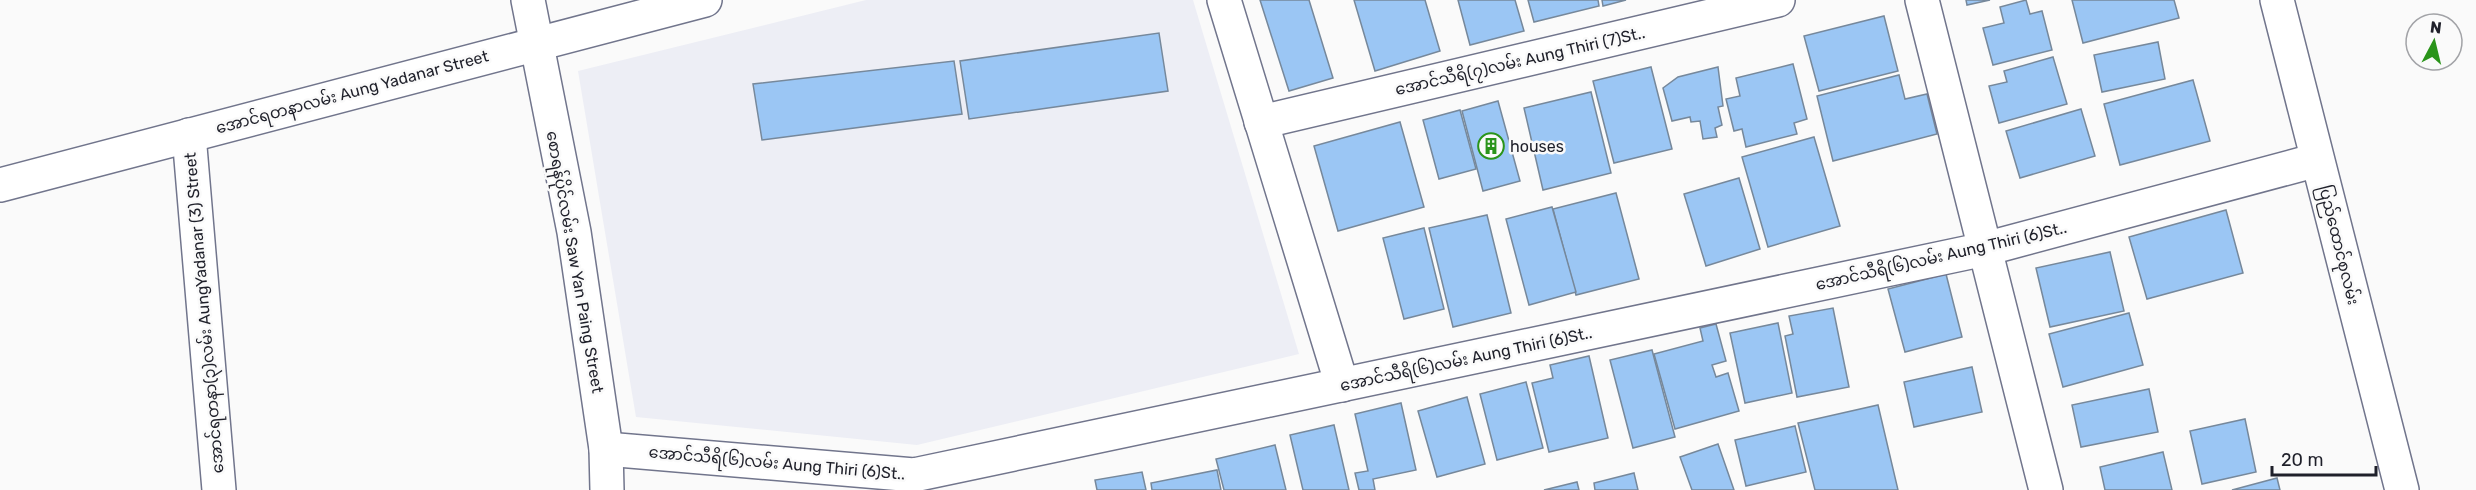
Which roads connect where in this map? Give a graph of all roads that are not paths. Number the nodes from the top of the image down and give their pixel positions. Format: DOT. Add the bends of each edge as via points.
graph roads {
  1 [pos="528,0"];
  2 [pos="705,0"];
  3 [pos="1224,0"];
  4 [pos="1778,0"];
  5 [pos="1922,0"];
  6 [pos="2277,0"];
  7 [pos="536,43"];
  8 [pos="1262,122"];
  9 [pos="189,135"];
  10 [pos="2317,160"];
  11 [pos="0,185"];
  12 [pos="1985,249"];
  13 [pos="1342,385"];
  14 [pos="606,449"];
  15 [pos="915,483"];
  16 [pos="219,490"];
  17 [pos="607,490"];
  18 [pos="2046,490"];
  19 [pos="2402,490"];
  1 -- 7 [label="street, စောရန်ပိုင်လမ်း Saw Yan Paing Street"];
  2 -- 7 [label="street, အောင်ရတနာလမ်း Aung Yadanar Street"];
  3 -- 8 [label="street"];
  4 -- 8 [label="street, အောင်သီရိ(၇)လမ်း Aung Thiri (7)St.."];
  5 -- 12 [label="street"];
  6 -- 10 [label="street, ပြည်ထောင်စုလမ်း"];
  7 -- 9 [label="street, အောင်ရတနာလမ်း Aung Yadanar Street"];
  7 -- 14 [label="street, စောရန်ပိုင်လမ်း Saw Yan Paing Street" via="574,232"];
  8 -- 13 [label="street"];
  9 -- 11 [label="street, အောင်ရတနာလမ်း Aung Yadanar Street"];
  9 -- 16 [label="street, အောင်ရတနာ(၃)လမ်း AungYadanar (3) Street"];
  10 -- 12 [label="street, အောင်သီရိ(၆)လမ်း Aung Thiri (6)St.."];
  10 -- 19 [label="street, ပြည်ထောင်စုလမ်း"];
  12 -- 13 [label="street, အောင်သီရိ(၆)လမ်း Aung Thiri (6)St.."];
  12 -- 18 [label="street"];
  13 -- 15 [label="street, အောင်သီရိ(၆)လမ်း Aung Thiri (6)St.."];
  14 -- 15 [label="street, အောင်သီရိ(၆)လမ်း Aung Thiri (6)St.."];
  14 -- 17 [label="street, စောရန်ပိုင်လမ်း Saw Yan Paing Street"];
}
